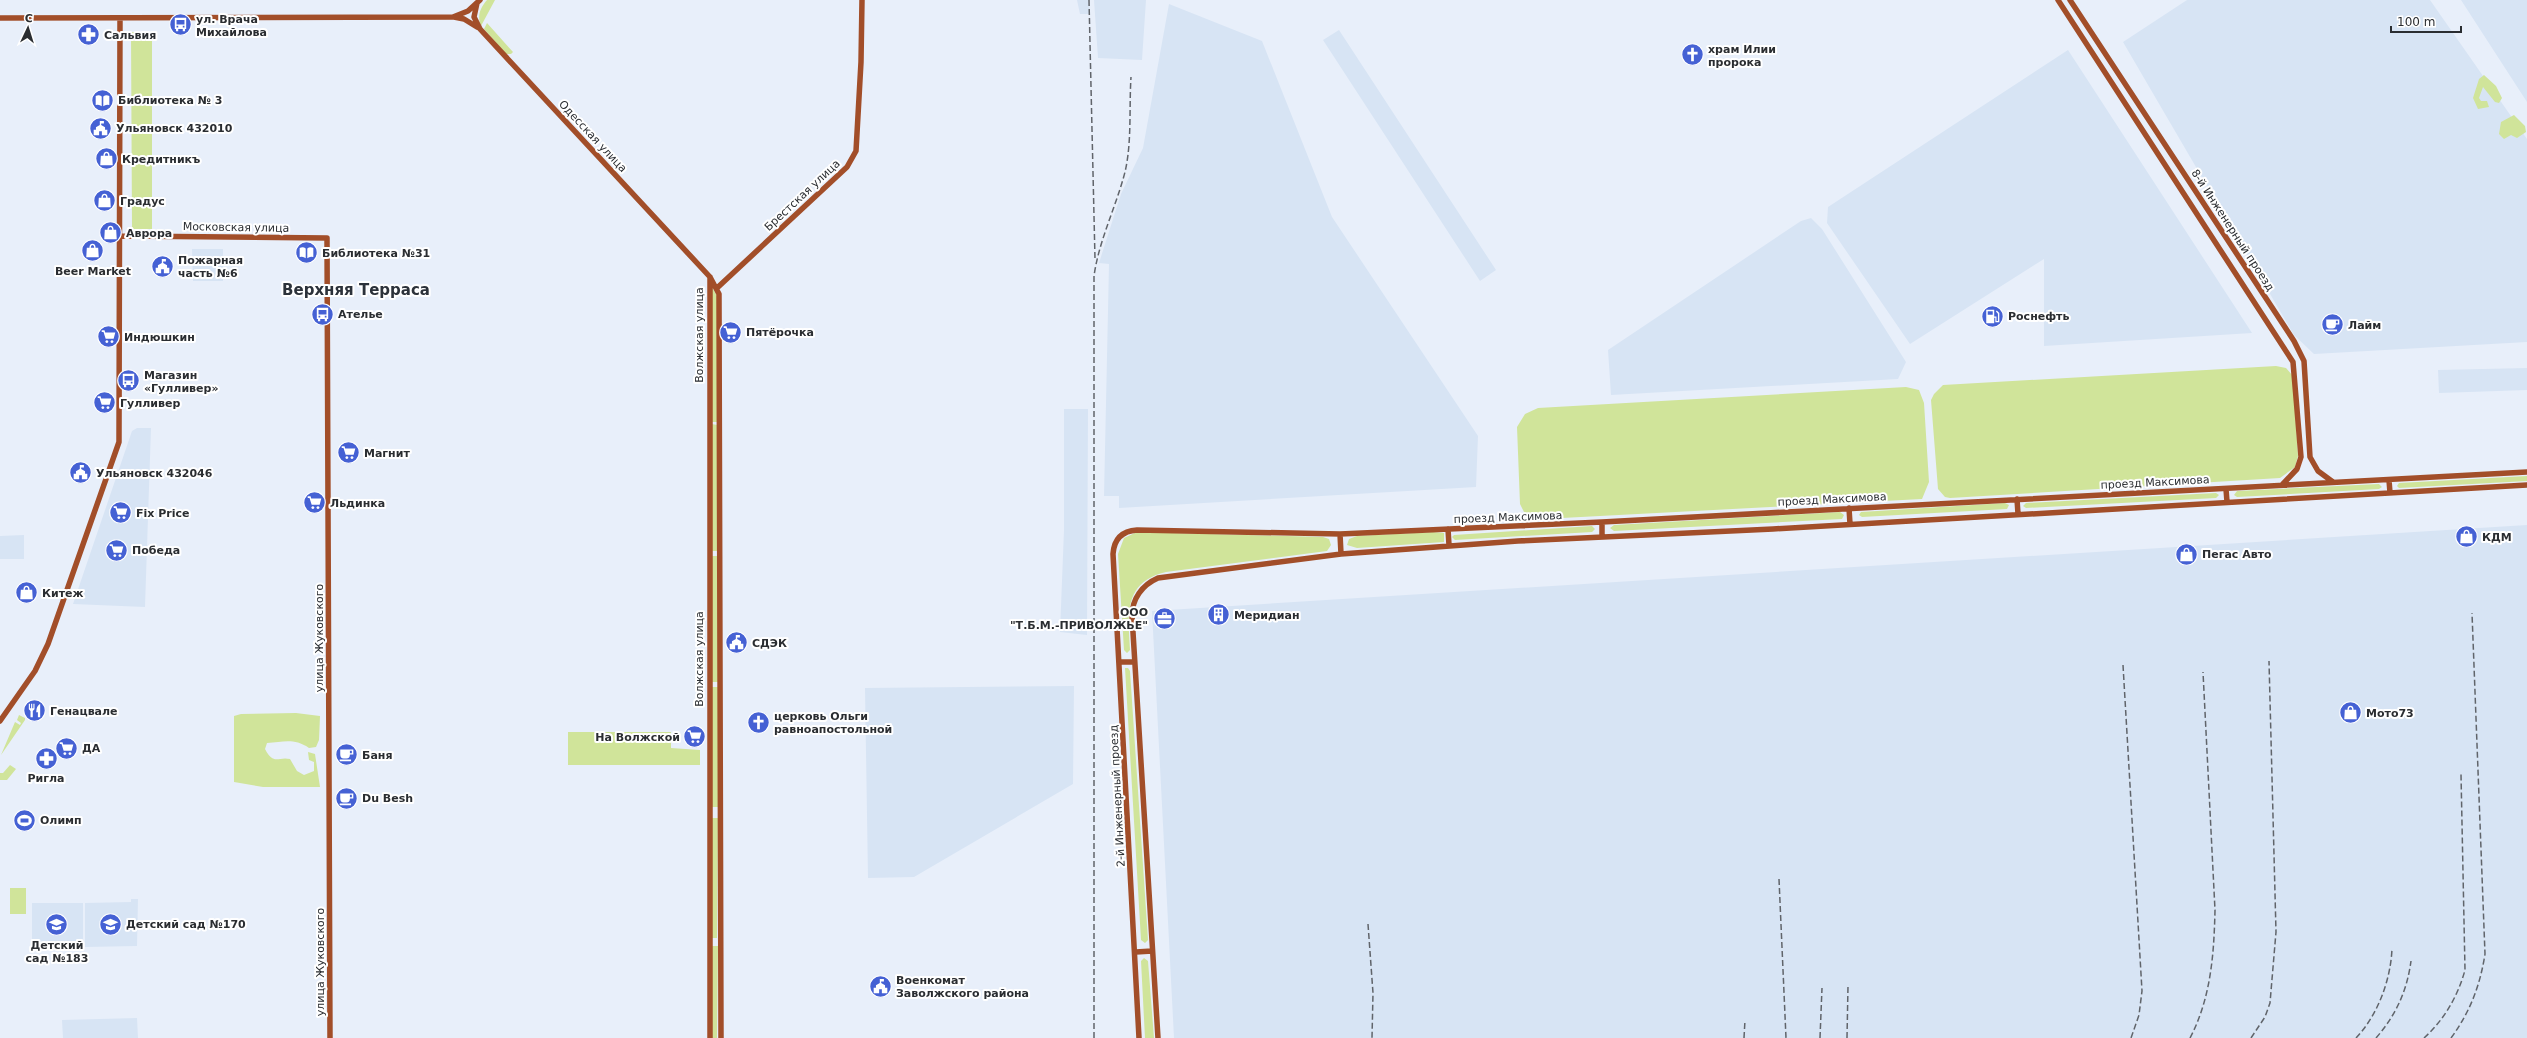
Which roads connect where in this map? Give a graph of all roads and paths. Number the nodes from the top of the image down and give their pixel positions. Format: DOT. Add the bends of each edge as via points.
graph roads {
  1 [pos="862,0"];
  2 [pos="2058,0"];
  3 [pos="2070,0"];
  4 [pos="478,2"];
  5 [pos="452,17"];
  6 [pos="0,18"];
  7 [pos="120,18"];
  8 [pos="480,29"];
  9 [pos="121,236"];
  10 [pos="328,238"];
  11 [pos="710,277"];
  12 [pos="717,288"];
  13 [pos="2527,472"];
  14 [pos="2389,480"];
  15 [pos="2335,483"];
  16 [pos="2282,485"];
  17 [pos="2527,485"];
  18 [pos="2226,489"];
  19 [pos="2390,493"];
  20 [pos="2017,499"];
  21 [pos="2227,502"];
  22 [pos="1849,508"];
  23 [pos="2018,514"];
  24 [pos="1602,522"];
  25 [pos="1850,524"];
  26 [pos="1448,529"];
  27 [pos="1340,534"];
  28 [pos="1602,536"];
  29 [pos="1448,545"];
  30 [pos="1113,554"];
  31 [pos="1341,554"];
  32 [pos="1120,662"];
  33 [pos="1134,662"];
  34 [pos="0,721"];
  35 [pos="1152,951"];
  36 [pos="1136,952"];
  37 [pos="330,1038"];
  38 [pos="710,1038"];
  39 [pos="721,1038"];
  40 [pos="1139,1038"];
  41 [pos="1158,1038"];
  1 -- 12 [label="main road, Брестская улица" via="855,156"];
  2 -- 16 [label="main road, 8-й Инженерный проезд" via="2293,362 2301,457 2297,469"];
  3 -- 15 [label="main road, 8-й Инженерный проезд" via="2294,341 2304,361 2310,457 2323,477"];
  4 -- 5 [label="main road" via="468,12"];
  4 -- 8 [label="main road, Одесская улица" via="474,17"];
  5 -- 7 [label="main road"];
  5 -- 8 [label="main road" via="464,19"];
  6 -- 7 [label="main road"];
  7 -- 9 [label="main road"];
  8 -- 11 [label="main road, Одесская улица"];
  9 -- 10 [label="main road, Московская улица"];
  9 -- 34 [label="main road" via="119,442 48,644 35,671"];
  10 -- 37 [label="main road, улица Жуковского"];
  11 -- 12 [label="main road, Волжская улица"];
  11 -- 38 [label="main road, Волжская улица"];
  12 -- 39 [label="main road, Волжская улица" via="720,302"];
  13 -- 14 [label="main road, проезд Максимова"];
  14 -- 15 [label="main road, проезд Максимова"];
  14 -- 19 [label="main road"];
  15 -- 16 [label="main road, проезд Максимова"];
  16 -- 18 [label="main road, проезд Максимова"];
  17 -- 19 [label="main road, проезд Максимова"];
  18 -- 20 [label="main road, проезд Максимова"];
  18 -- 21 [label="main road"];
  19 -- 21 [label="main road, проезд Максимова"];
  20 -- 22 [label="main road, проезд Максимова"];
  20 -- 23 [label="main road"];
  21 -- 23 [label="main road, проезд Максимова"];
  22 -- 24 [label="main road, проезд Максимова"];
  22 -- 25 [label="main road"];
  23 -- 25 [label="main road, проезд Максимова"];
  24 -- 26 [label="main road, проезд Максимова"];
  24 -- 28 [label="main road"];
  25 -- 28 [label="main road, проезд Максимова"];
  26 -- 27 [label="main road, проезд Максимова"];
  26 -- 29 [label="main road"];
  27 -- 30 [label="main road, проезд Максимова" via="1137,530 1125,532 1120,536"];
  27 -- 31 [label="main road"];
  28 -- 29 [label="main road, проезд Максимова"];
  29 -- 31 [label="main road, проезд Максимова"];
  30 -- 32 [label="main road, 2-й Инженерный проезд"];
  31 -- 33 [label="main road, проезд Максимова" via="1154,579 1141,590 1135,600 1132,616"];
  32 -- 33 [label="main road"];
  32 -- 36 [label="main road, 2-й Инженерный проезд"];
  33 -- 35 [label="main road"];
  35 -- 36 [label="main road"];
  35 -- 41 [label="main road"];
  36 -- 40 [label="main road, 2-й Инженерный проезд"];
}
